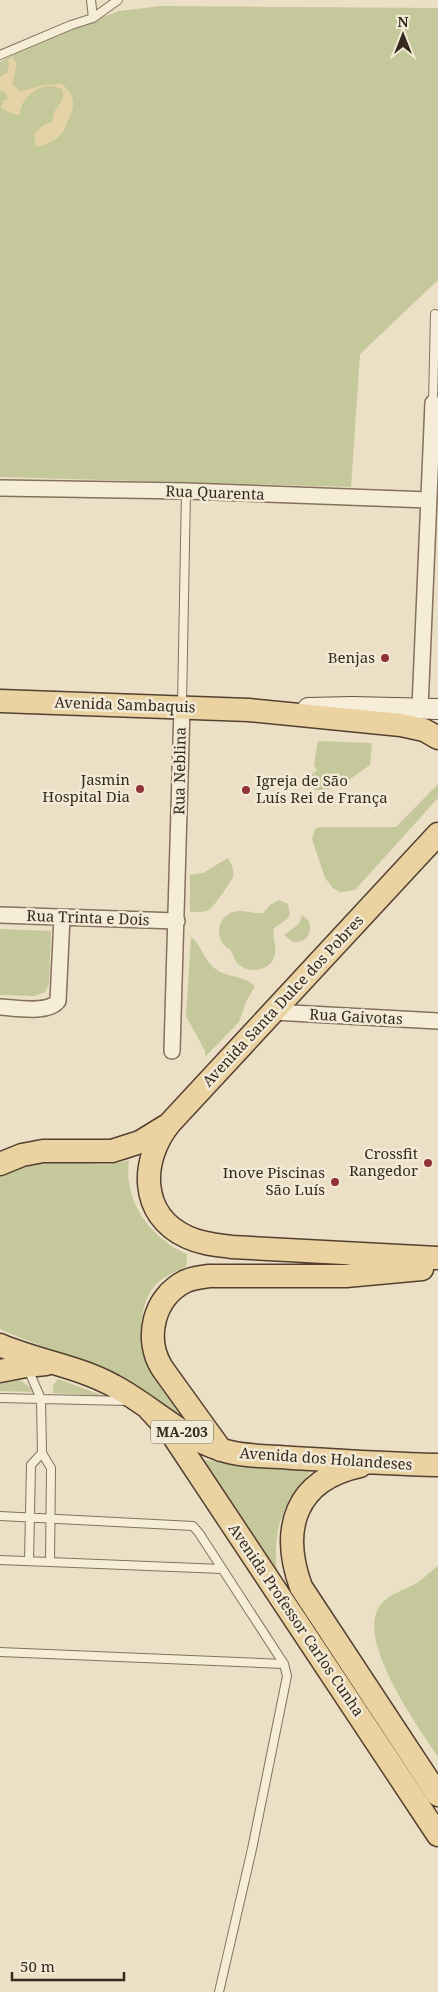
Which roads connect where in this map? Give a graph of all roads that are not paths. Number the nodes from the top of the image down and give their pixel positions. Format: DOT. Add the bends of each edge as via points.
graph roads {
  1 [pos="91,0"];
  2 [pos="118,0"];
  3 [pos="93,18"];
  4 [pos="0,55"];
  5 [pos="435,314"];
  6 [pos="433,403"];
  7 [pos="0,488"];
  8 [pos="186,491"];
  9 [pos="429,500"];
  10 [pos="0,701"];
  11 [pos="182,707"];
  12 [pos="429,709"];
  13 [pos="249,710"];
  14 [pos="438,738"];
  15 [pos="438,834"];
  16 [pos="438,846"];
  17 [pos="397,879"];
  18 [pos="0,915"];
  19 [pos="62,917"];
  20 [pos="177,921"];
  21 [pos="0,1007"];
  22 [pos="273,1012"];
  23 [pos="438,1021"];
  24 [pos="172,1051"];
  25 [pos="170,1123"];
  26 [pos="0,1164"];
  27 [pos="438,1258"];
  28 [pos="438,1267"];
  29 [pos="14,1354"];
  30 [pos="0,1371"];
  31 [pos="0,1398"];
  32 [pos="41,1399"];
  33 [pos="144,1405"];
  34 [pos="221,1450"];
  35 [pos="42,1453"];
  36 [pos="382,1464"];
  37 [pos="438,1466"];
  38 [pos="0,1516"];
  39 [pos="30,1518"];
  40 [pos="50,1518"];
  41 [pos="0,1560"];
  42 [pos="29,1561"];
  43 [pos="50,1562"];
  44 [pos="222,1569"];
  45 [pos="0,1652"];
  46 [pos="284,1664"];
  47 [pos="438,1795"];
  48 [pos="438,1834"];
  49 [pos="220,1992"];
  1 -- 3 [label="lane"];
  2 -- 3 [label="lane"];
  3 -- 4 [label="lane"];
  5 -- 6 [label="lane"];
  6 -- 9 [label="street"];
  7 -- 8 [label="street, Rua Quarenta"];
  8 -- 9 [label="street, Rua Quarenta"];
  8 -- 11 [label="lane, Rua Neblina"];
  9 -- 12 [label="street"];
  10 -- 11 [label="main road, Avenida Sambaquis"];
  11 -- 13 [label="main road, Avenida Sambaquis"];
  11 -- 20 [label="street, Rua Neblina"];
  12 -- 13 [label="main road, Avenida Sambaquis" via="352,706"];
  13 -- 14 [label="main road, Avenida Sambaquis" via="401,724 424,730"];
  15 -- 17 [label="main road, Avenida Santa Dulce dos Pobres"];
  16 -- 17 [label="main road, Avenida Santa Dulce dos Pobres"];
  17 -- 22 [label="main road, Avenida Santa Dulce dos Pobres"];
  18 -- 19 [label="street, Rua Trinta e Dois"];
  19 -- 20 [label="street, Rua Trinta e Dois"];
  19 -- 21 [label="street" via="58,1001 44,1009"];
  20 -- 24 [label="street, Rua Neblina"];
  22 -- 23 [label="street, Rua Gaivotas"];
  22 -- 25 [label="main road, Avenida Santa Dulce dos Pobres"];
  25 -- 26 [label="main road" via="121,1149 102,1152 44,1151"];
  25 -- 27 [label="main road" via="152,1153 149,1188 161,1216 174,1230 187,1237 232,1248"];
  28 -- 34 [label="main road" via="346,1276 209,1276 188,1280 172,1290 160,1306 153,1324 155,1354"];
  29 -- 30 [label="main road, Avenida dos Holandeses"];
  29 -- 32 [label="lane"];
  29 -- 33 [label="main road, Avenida dos Holandeses / MA-203" via="68,1366 116,1386"];
  31 -- 32 [label="lane"];
  32 -- 33 [label="lane"];
  32 -- 35 [label="lane"];
  33 -- 34 [label="main road, Avenida dos Holandeses / MA-203" via="186,1435"];
  33 -- 48 [label="main road, Avenida Professor Carlos Cunha" via="178,1442"];
  34 -- 36 [label="main road, Avenida dos Holandeses / MA-203" via="248,1455"];
  35 -- 39 [label="lane" via="31,1465"];
  35 -- 40 [label="lane" via="51,1468"];
  36 -- 37 [label="main road, Avenida dos Holandeses / MA-203"];
  36 -- 47 [label="main road, Avenida Professor Carlos Cunha" via="359,1466 338,1473 307,1496 292,1528 295,1568 301,1587"];
  38 -- 39 [label="lane"];
  39 -- 40 [label="lane"];
  39 -- 42 [label="lane"];
  40 -- 43 [label="lane"];
  40 -- 44 [label="lane" via="193,1526"];
  41 -- 42 [label="lane"];
  42 -- 43 [label="lane"];
  43 -- 44 [label="lane"];
  44 -- 46 [label="lane"];
  45 -- 46 [label="lane"];
  46 -- 49 [label="lane" via="287,1676"];
}
